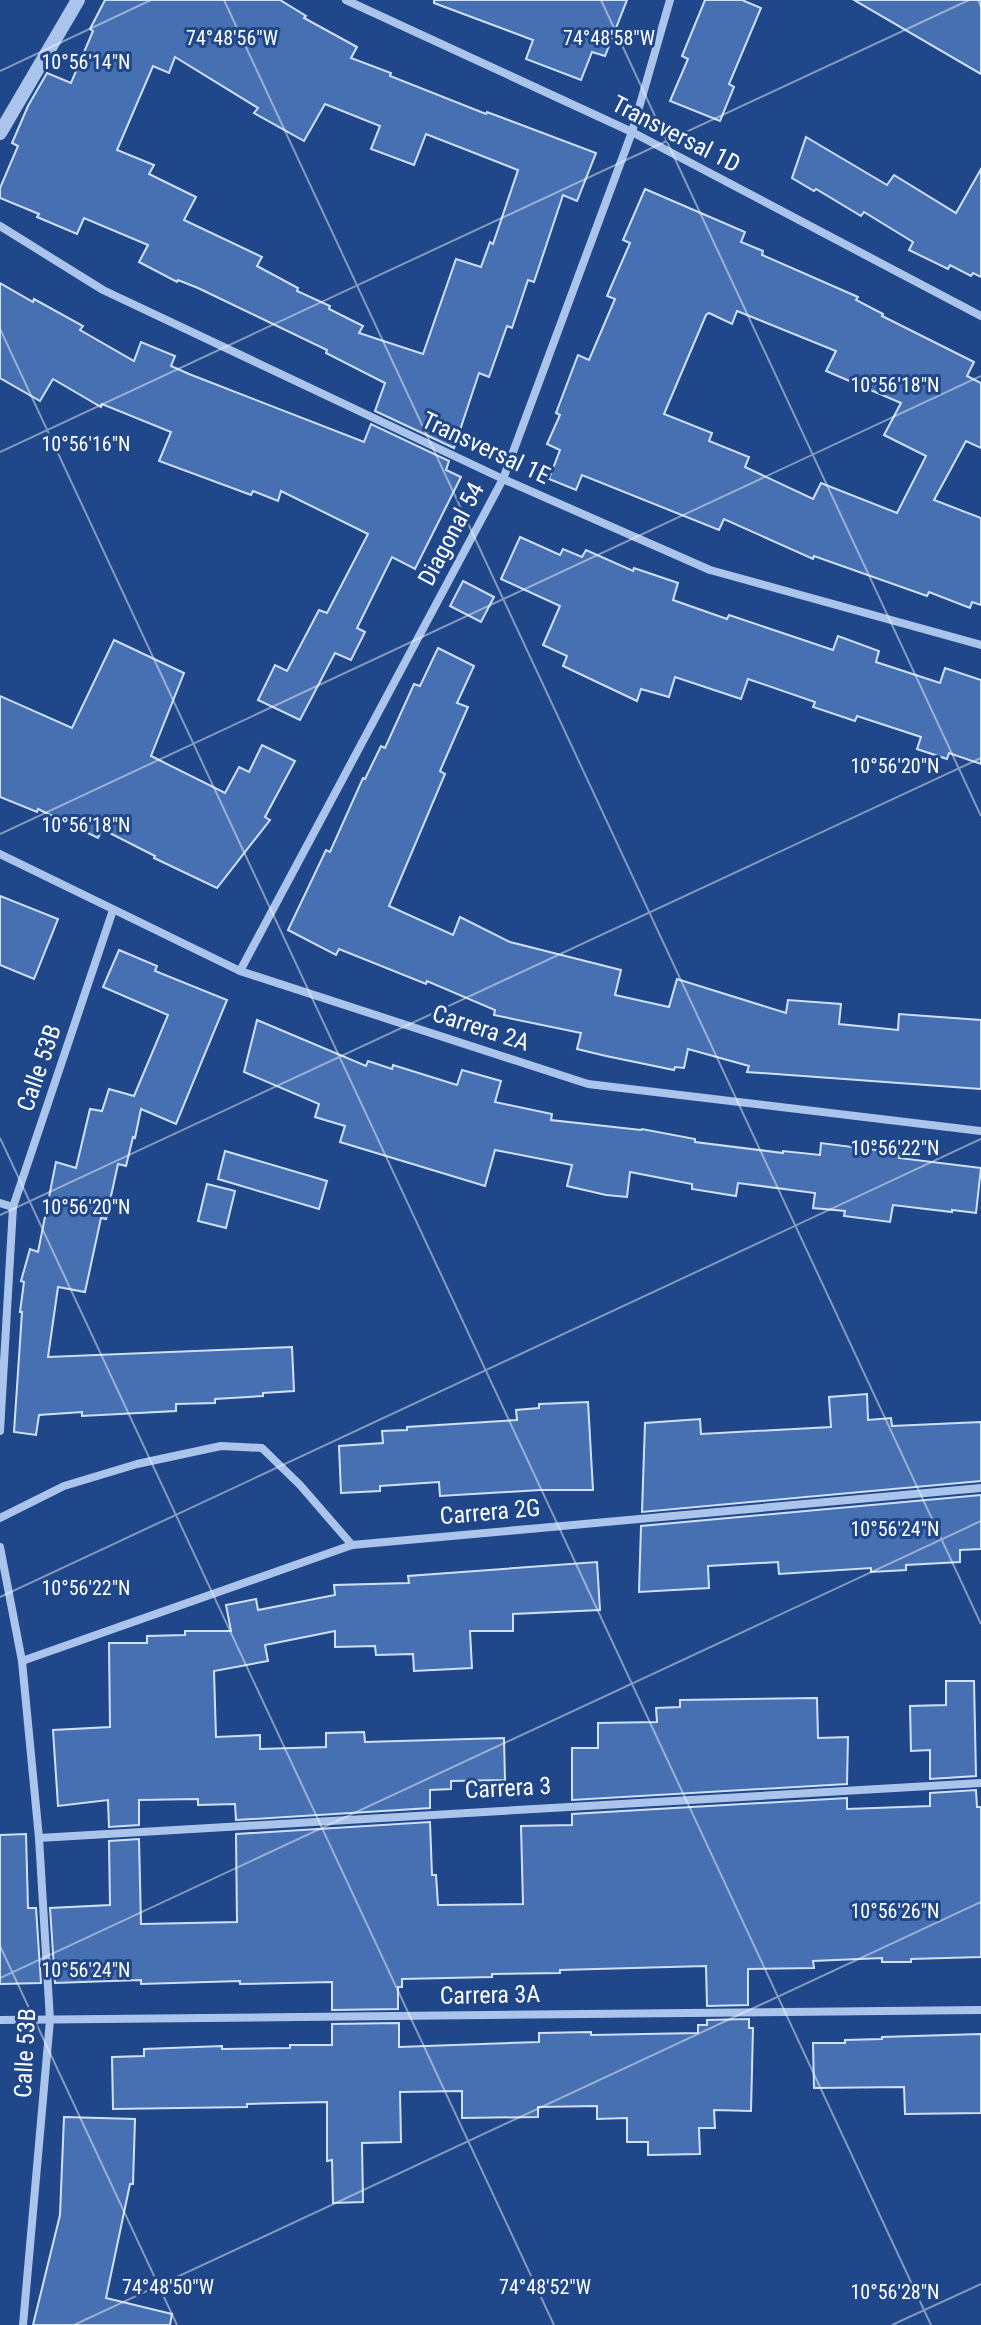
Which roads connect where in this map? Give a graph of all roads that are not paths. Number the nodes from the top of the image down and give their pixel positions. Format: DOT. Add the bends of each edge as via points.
graph roads {
  1 [pos="78,0"];
  2 [pos="346,0"];
  3 [pos="670,0"];
  4 [pos="632,132"];
  5 [pos="0,133"];
  6 [pos="0,226"];
  7 [pos="981,316"];
  8 [pos="503,479"];
  9 [pos="981,645"];
  10 [pos="0,854"];
  11 [pos="113,910"];
  12 [pos="240,971"];
  13 [pos="981,1131"];
  14 [pos="0,1203"];
  15 [pos="13,1207"];
  16 [pos="0,1431"];
  17 [pos="981,1488"];
  18 [pos="0,1518"];
  19 [pos="352,1545"];
  20 [pos="0,1547"];
  21 [pos="22,1661"];
  22 [pos="981,1783"];
  23 [pos="39,1838"];
  24 [pos="981,2010"];
  25 [pos="0,2020"];
  26 [pos="50,2020"];
  27 [pos="23,2325"];
  1 -- 5 [label="street"];
  2 -- 4 [label="street, Transversal 1D"];
  3 -- 4 [label="street, Diagonal 54"];
  4 -- 7 [label="street, Transversal 1D"];
  4 -- 8 [label="street, Diagonal 54"];
  6 -- 8 [label="street, Transversal 1E" via="103,290"];
  8 -- 9 [label="street, Transversal 1E" via="710,570"];
  8 -- 12 [label="street, Diagonal 54"];
  10 -- 11 [label="street, Carrera 2A"];
  11 -- 12 [label="street, Carrera 2A"];
  11 -- 15 [label="street, Calle 53B"];
  12 -- 13 [label="street, Carrera 2A" via="588,1084"];
  14 -- 15 [label="street"];
  15 -- 16 [label="street, Calle 53B"];
  17 -- 19 [label="street, Carrera 2G"];
  18 -- 19 [label="street" via="64,1486 137,1464 221,1446 262,1448"];
  19 -- 21 [label="street, Carrera 2G"];
  20 -- 21 [label="street, Calle 53B"];
  21 -- 23 [label="street, Calle 53B"];
  22 -- 23 [label="street, Carrera 3"];
  23 -- 26 [label="street, Calle 53B"];
  24 -- 26 [label="street, Carrera 3A"];
  25 -- 26 [label="street, Carrera 3A"];
  26 -- 27 [label="street, Calle 53B"];
}
